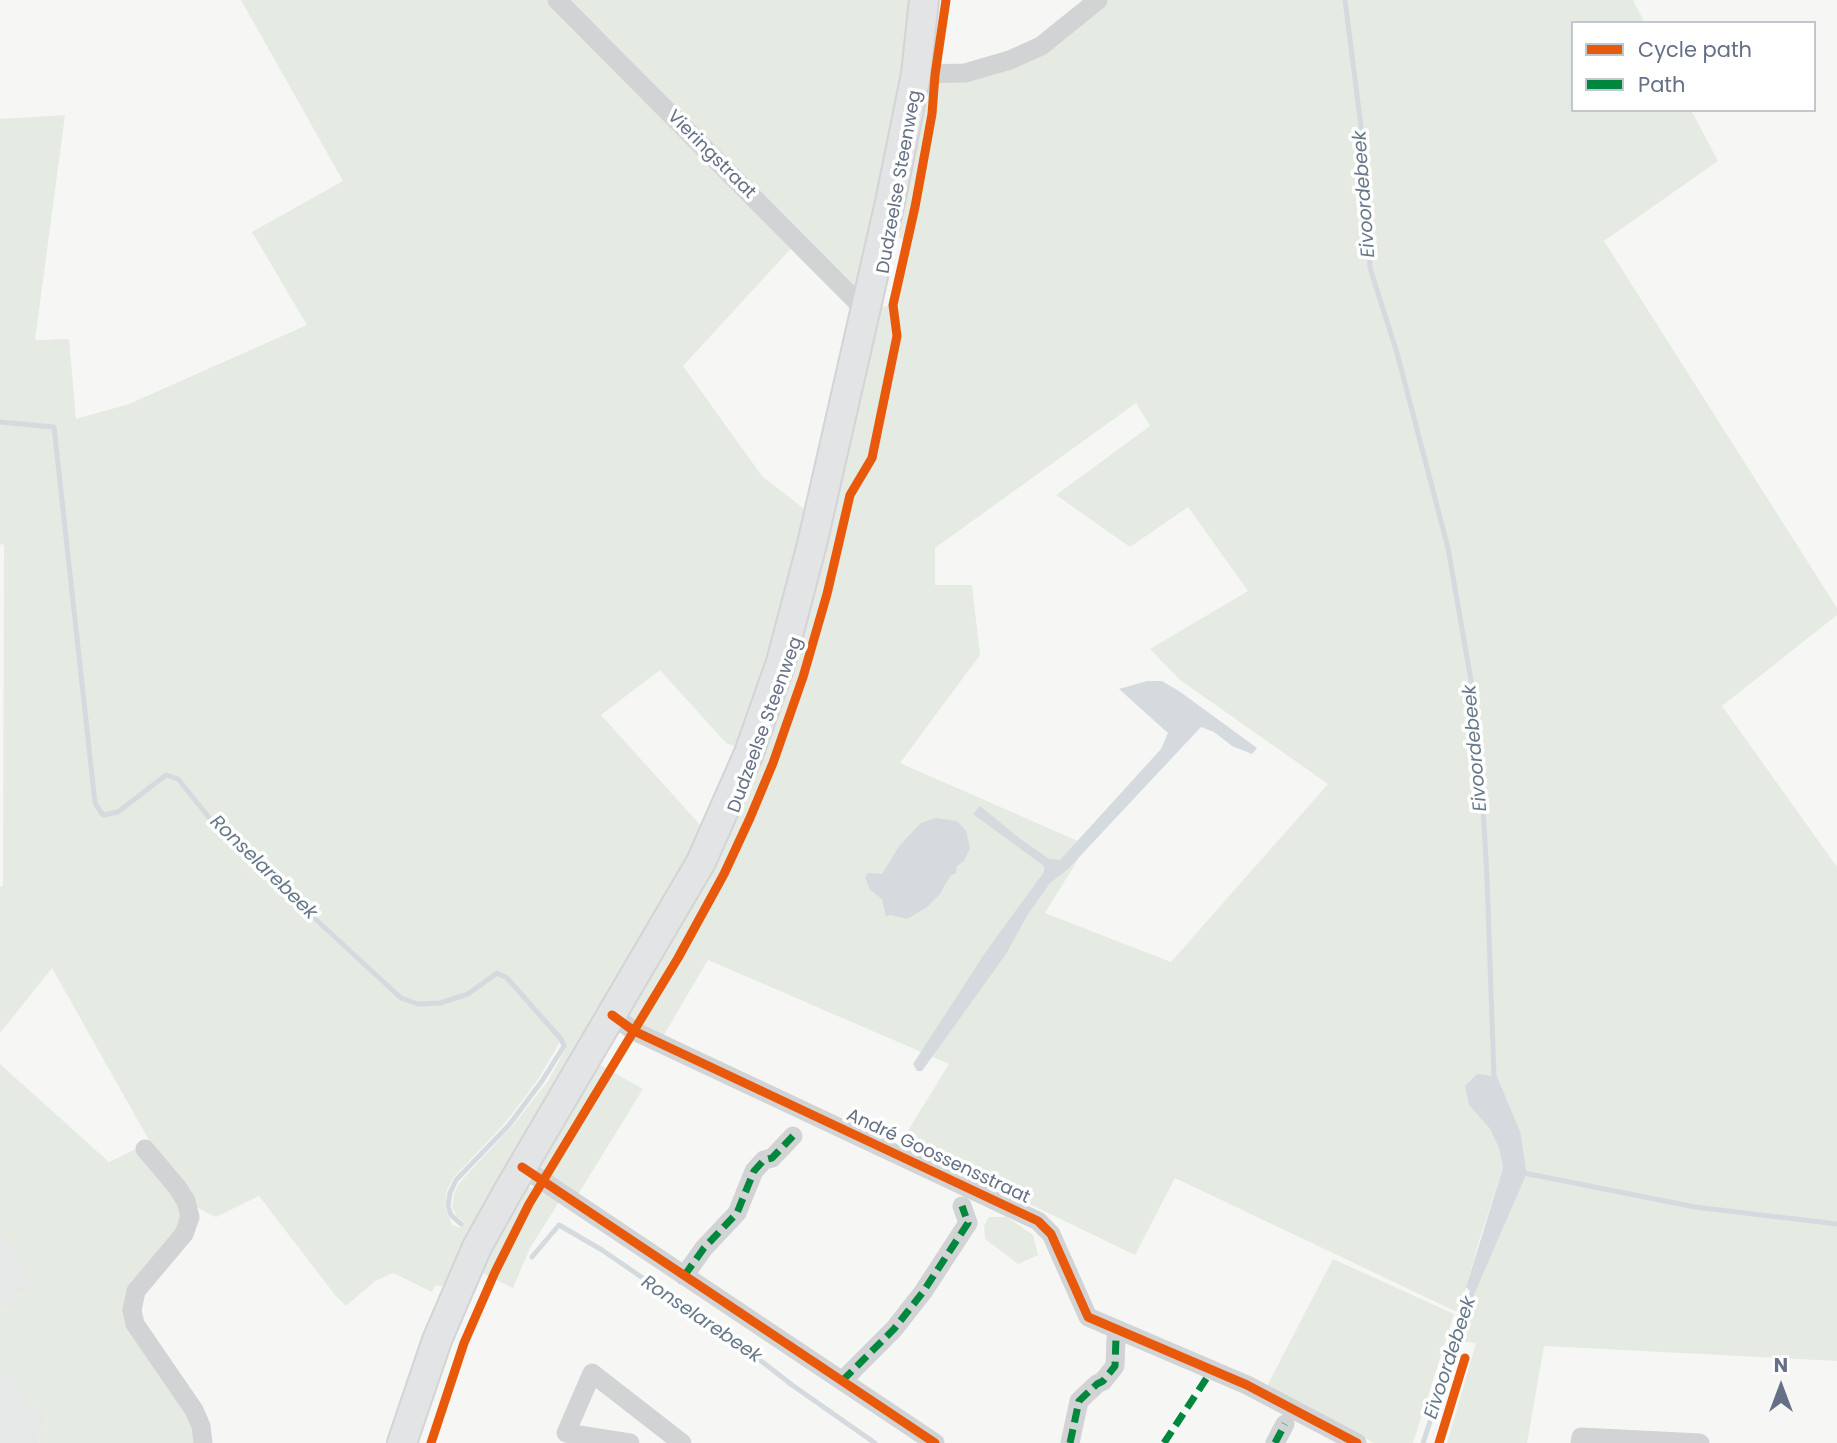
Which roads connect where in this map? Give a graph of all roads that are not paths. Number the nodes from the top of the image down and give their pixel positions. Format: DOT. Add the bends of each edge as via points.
graph roads {
  1 [pos="557,0"];
  2 [pos="924,0"];
  3 [pos="1098,0"];
  4 [pos="916,74"];
  5 [pos="865,310"];
  6 [pos="612,1015"];
  7 [pos="793,1136"];
  8 [pos="145,1149"];
  9 [pos="522,1167"];
  10 [pos="962,1206"];
  11 [pos="684,1276"];
  12 [pos="1116,1338"];
  13 [pos="842,1381"];
  14 [pos="1285,1424"];
  15 [pos="203,1443"];
  16 [pos="402,1443"];
  17 [pos="630,1443"];
  18 [pos="682,1443"];
  19 [pos="934,1443"];
  20 [pos="1070,1443"];
  21 [pos="1275,1443"];
  22 [pos="1357,1443"];
  23 [pos="1580,1443"];
  24 [pos="1700,1443"];
  1 -- 5 [label="street, Vieringstraat"];
  2 -- 4 [label="main road, Dudzeelse Steenweg"];
  3 -- 4 [label="street" via="1041,46 1010,60 965,73"];
  4 -- 5 [label="main road, Dudzeelse Steenweg"];
  5 -- 6 [label="main road, Dudzeelse Steenweg" via="812,544 756,735 701,862"];
  6 -- 9 [label="main road, Dudzeelse Steenweg"];
  6 -- 22 [label="street, André Goossensstraat" via="634,1031 1038,1222 1051,1234 1088,1317 1247,1385"];
  7 -- 11 [label="street" via="754,1171 737,1213"];
  8 -- 15 [label="street" via="177,1187 190,1217 184,1234 136,1291 132,1310 135,1324 194,1410"];
  9 -- 11 [label="street"];
  9 -- 16 [label="main road, Dudzeelse Steenweg" via="454,1298"];
  10 -- 13 [label="street, André Goossensstraat" via="968,1223 923,1292"];
  11 -- 13 [label="street"];
  12 -- 20 [label="street" via="1115,1366 1079,1401"];
  13 -- 19 [label="street"];
  14 -- 21 [label="street"];
  17 -- 18 [label="street" via="566,1433 592,1373"];
  23 -- 24 [label="street" via="1581,1437"];
}
